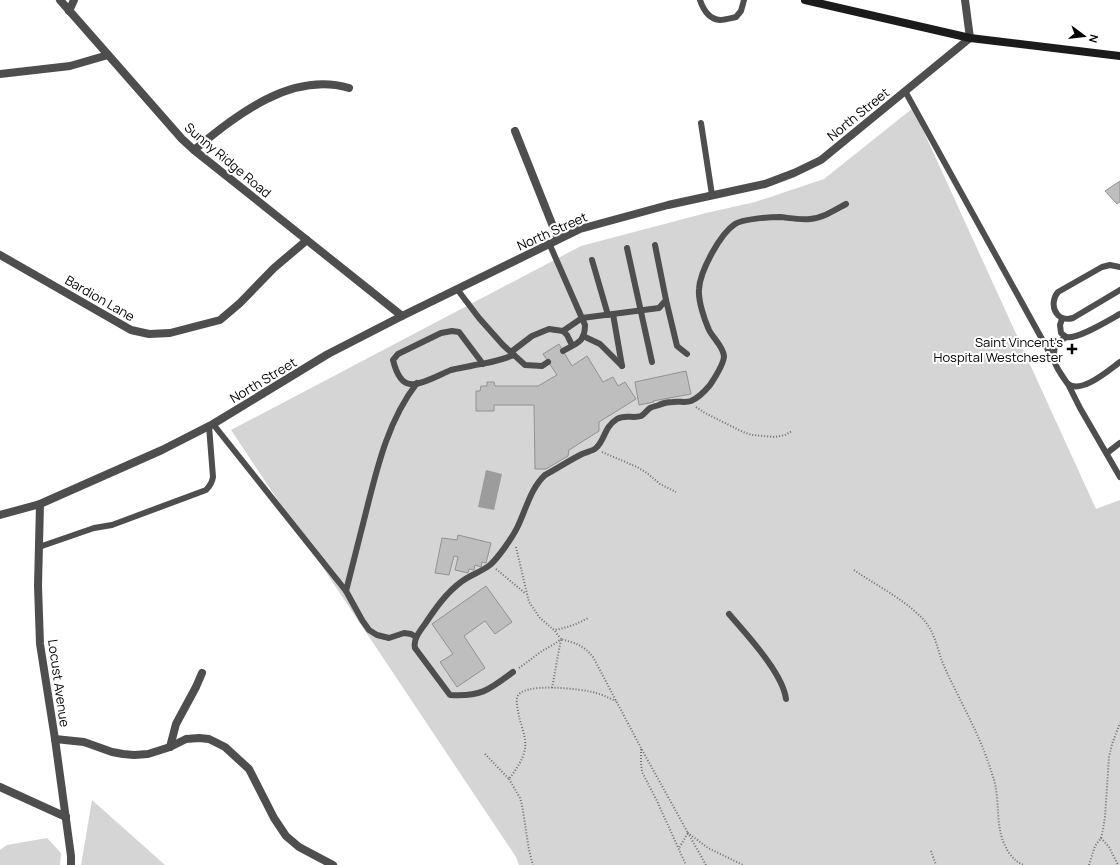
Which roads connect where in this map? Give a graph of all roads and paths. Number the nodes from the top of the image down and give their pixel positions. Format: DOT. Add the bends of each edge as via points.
graph roads {
  1 [pos="60,0"];
  2 [pos="74,0"];
  3 [pos="700,0"];
  4 [pos="744,0"];
  5 [pos="805,0"];
  6 [pos="965,0"];
  7 [pos="69,11"];
  8 [pos="970,38"];
  9 [pos="108,55"];
  10 [pos="1120,56"];
  11 [pos="0,74"];
  12 [pos="349,88"];
  13 [pos="905,91"];
  14 [pos="701,123"];
  15 [pos="515,131"];
  16 [pos="194,150"];
  17 [pos="712,195"];
  18 [pos="846,204"];
  19 [pos="558,239"];
  20 [pos="307,240"];
  21 [pos="549,243"];
  22 [pos="655,245"];
  23 [pos="627,248"];
  24 [pos="0,255"];
  25 [pos="592,260"];
  26 [pos="1120,267"];
  27 [pos="457,289"];
  28 [pos="1120,290"];
  29 [pos="666,300"];
  30 [pos="640,311"];
  31 [pos="1120,314"];
  32 [pos="610,315"];
  33 [pos="402,316"];
  34 [pos="582,318"];
  35 [pos="1062,319"];
  36 [pos="563,331"];
  37 [pos="583,336"];
  38 [pos="1066,337"];
  39 [pos="572,345"];
  40 [pos="563,351"];
  41 [pos="513,354"];
  42 [pos="687,354"];
  43 [pos="1053,359"];
  44 [pos="548,362"];
  45 [pos="652,362"];
  46 [pos="1120,362"];
  47 [pos="483,364"];
  48 [pos="417,383"];
  49 [pos="1068,384"];
  50 [pos="692,401"];
  51 [pos="211,425"];
  52 [pos="792,431"];
  53 [pos="1120,443"];
  54 [pos="596,448"];
  55 [pos="1107,454"];
  56 [pos="1120,477"];
  57 [pos="676,492"];
  58 [pos="40,504"];
  59 [pos="0,515"];
  60 [pos="513,534"];
  61 [pos="39,547"];
  62 [pos="490,565"];
  63 [pos="854,570"];
  64 [pos="346,591"];
  65 [pos="527,595"];
  66 [pos="729,614"];
  67 [pos="588,618"];
  68 [pos="554,630"];
  69 [pos="416,637"];
  70 [pos="561,639"];
  71 [pos="513,672"];
  72 [pos="202,673"];
  73 [pos="552,688"];
  74 [pos="786,699"];
  75 [pos="617,702"];
  76 [pos="1120,723"];
  77 [pos="55,739"];
  78 [pos="170,747"];
  79 [pos="641,748"];
  80 [pos="485,754"];
  81 [pos="509,779"];
  82 [pos="0,787"];
  83 [pos="66,817"];
  84 [pos="688,833"];
  85 [pos="1101,838"];
  86 [pos="678,848"];
  87 [pos="931,851"];
  88 [pos="71,865"];
  89 [pos="333,865"];
  90 [pos="533,865"];
  91 [pos="686,865"];
  92 [pos="706,865"];
  93 [pos="743,865"];
  94 [pos="936,865"];
  95 [pos="1025,865"];
  96 [pos="1089,865"];
  97 [pos="1118,865"];
  1 -- 7 [label="street, Sunny Ridge Road"];
  2 -- 7 [label="street"];
  3 -- 4 [label="lane" via="703,9 719,20 736,17"];
  5 -- 8 [label="main road"];
  6 -- 8 [label="street"];
  7 -- 9 [label="street, Sunny Ridge Road"];
  8 -- 10 [label="main road"];
  8 -- 13 [label="street, North Street"];
  9 -- 11 [label="street" via="70,66"];
  9 -- 16 [label="street, Sunny Ridge Road"];
  12 -- 16 [label="street" via="315,84 283,92 240,115"];
  13 -- 17 [label="street, North Street" via="821,160 765,184"];
  13 -- 43 [label="lane"];
  14 -- 17 [label="lane"];
  15 -- 19 [label="street"];
  16 -- 20 [label="street, Sunny Ridge Road"];
  17 -- 19 [label="street, North Street" via="580,229"];
  18 -- 50 [label="lane" via="831,213 812,219 780,217 743,221 736,223 722,237 702,272 698,290 709,329 723,350 724,357 710,386"];
  19 -- 21 [label="street, North Street"];
  20 -- 24 [label="street, Bardion Lane" via="220,320 170,333 149,334 131,330"];
  20 -- 33 [label="street, Sunny Ridge Road"];
  21 -- 27 [label="street, North Street"];
  21 -- 34 [label="lane"];
  22 -- 29 [label="lane"];
  23 -- 30 [label="lane"];
  25 -- 32 [label="lane"];
  26 -- 35 [label="lane" via="1102,266 1058,292 1054,296 1053,306"];
  27 -- 33 [label="street, North Street"];
  27 -- 41 [label="lane" via="479,318"];
  28 -- 35 [label="lane" via="1073,318"];
  29 -- 30 [label="lane" via="659,308"];
  29 -- 42 [label="lane" via="678,346"];
  30 -- 32 [label="lane"];
  30 -- 45 [label="lane"];
  31 -- 38 [label="lane" via="1081,334"];
  32 -- 34 [label="lane"];
  32 -- 37 [label="lane" via="622,366 600,344"];
  33 -- 51 [label="street, North Street" via="328,354"];
  34 -- 36 [label="lane"];
  34 -- 37 [label="lane" via="585,325"];
  35 -- 38 [label="lane" via="1061,333"];
  36 -- 39 [label="lane"];
  36 -- 41 [label="lane" via="549,329 532,336"];
  37 -- 39 [label="lane"];
  38 -- 43 [label="lane" via="1055,345"];
  39 -- 40 [label="lane"];
  41 -- 44 [label="lane" via="525,365 542,366"];
  41 -- 47 [label="lane"];
  43 -- 49 [label="lane"];
  46 -- 49 [label="lane" via="1084,386"];
  47 -- 48 [label="lane" via="452,370"];
  47 -- 48 [label="lane" via="459,332 440,333 398,354 393,360 402,380 410,384"];
  48 -- 64 [label="lane" via="404,401 389,432"];
  49 -- 55 [label="lane"];
  50 -- 52 [label="path" via="705,413 752,435 775,437"];
  50 -- 54 [label="lane" via="658,405 641,416 624,416 617,419 610,424"];
  51 -- 58 [label="street, North Street" via="162,450"];
  51 -- 61 [label="lane" via="213,477 206,490 112,525 94,528"];
  51 -- 64 [label="lane"];
  53 -- 55 [label="lane"];
  54 -- 57 [label="path" via="637,468"];
  54 -- 60 [label="lane" via="540,479"];
  55 -- 56 [label="lane"];
  58 -- 59 [label="street, North Street"];
  58 -- 61 [label="street, Locust Avenue"];
  60 -- 62 [label="lane"];
  60 -- 65 [label="path"];
  61 -- 77 [label="street, Locust Avenue" via="39,633"];
  62 -- 65 [label="path"];
  62 -- 69 [label="lane" via="469,576 448,594"];
  63 -- 95 [label="path" via="914,610 931,629 943,664 992,773 1003,841 1014,860"];
  64 -- 69 [label="lane" via="369,630 389,638 404,633"];
  65 -- 68 [label="path" via="540,618"];
  66 -- 74 [label="lane" via="781,681"];
  67 -- 68 [label="path" via="570,627"];
  68 -- 70 [label="path"];
  69 -- 71 [label="lane" via="415,648 450,695 479,694"];
  70 -- 71 [label="path"];
  70 -- 73 [label="path"];
  70 -- 75 [label="path" via="587,649"];
  72 -- 78 [label="street" via="176,724"];
  73 -- 75 [label="path" via="572,688 596,693"];
  73 -- 81 [label="path" via="527,689 517,696 525,748"];
  75 -- 79 [label="path"];
  76 -- 85 [label="path" via="1109,757 1105,818"];
  77 -- 78 [label="street" via="84,742 123,754 148,754"];
  77 -- 83 [label="street, Locust Avenue"];
  78 -- 89 [label="street" via="186,739 199,738 209,739 225,747 249,768 286,836 299,847"];
  79 -- 84 [label="path"];
  79 -- 86 [label="path" via="642,772"];
  80 -- 81 [label="path"];
  81 -- 90 [label="path" via="522,804"];
  82 -- 83 [label="street"];
  83 -- 88 [label="street, Locust Avenue"];
  84 -- 86 [label="path"];
  84 -- 92 [label="path"];
  84 -- 93 [label="path" via="708,848"];
  85 -- 96 [label="path" via="1095,846"];
  85 -- 97 [label="path"];
  86 -- 91 [label="path"];
  87 -- 94 [label="path"];
}
